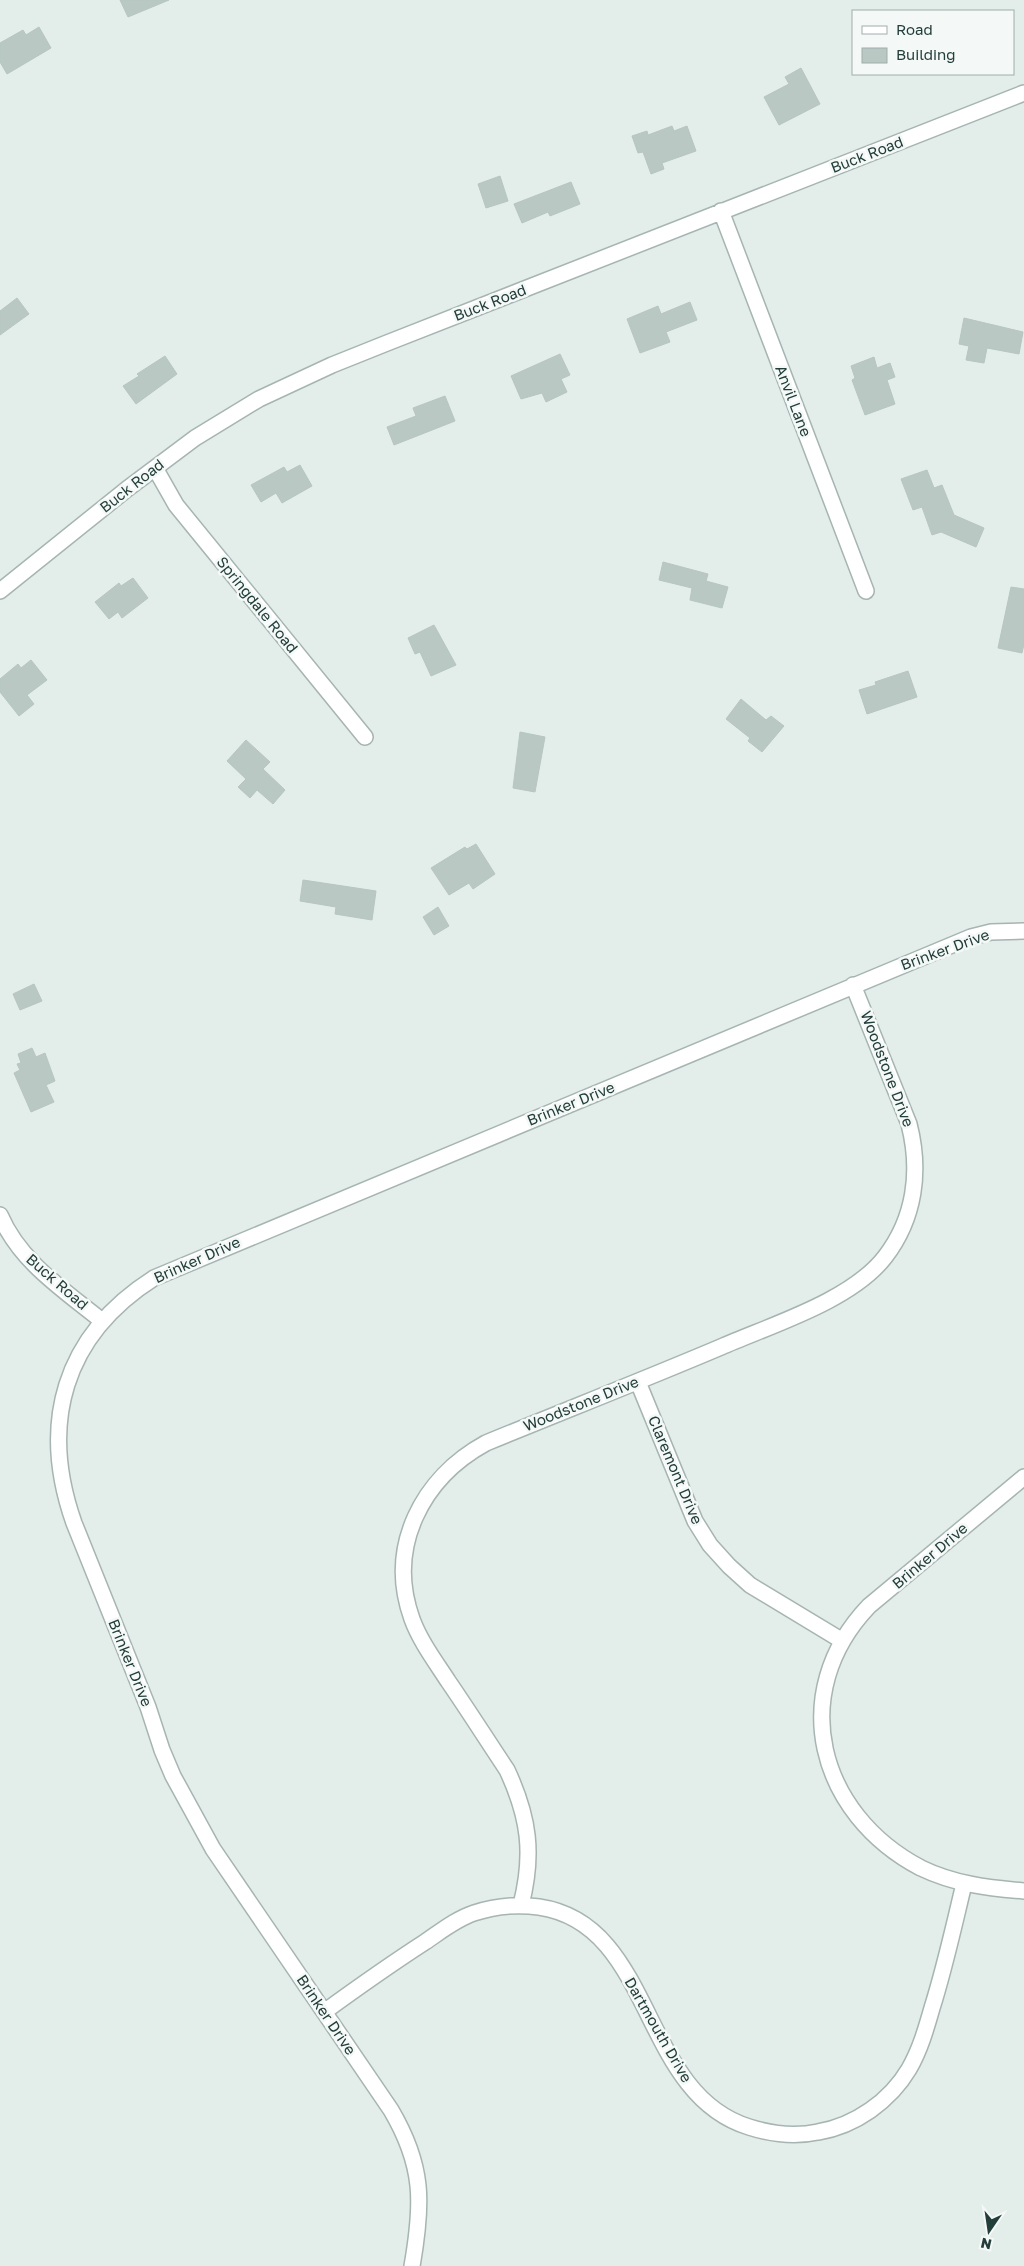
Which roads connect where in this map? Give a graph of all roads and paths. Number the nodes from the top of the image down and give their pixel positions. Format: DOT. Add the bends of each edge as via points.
graph roads {
  1 [pos="1024,94"];
  2 [pos="721,211"];
  3 [pos="155,468"];
  4 [pos="0,591"];
  5 [pos="866,591"];
  6 [pos="365,738"];
  7 [pos="1024,931"];
  8 [pos="853,985"];
  9 [pos="0,1215"];
  10 [pos="102,1321"];
  11 [pos="638,1382"];
  12 [pos="1024,1477"];
  13 [pos="841,1640"];
  14 [pos="964,1884"];
  15 [pos="1024,1891"];
  16 [pos="521,1905"];
  17 [pos="324,2012"];
  18 [pos="412,2266"];
  1 -- 2 [label="street, Buck Road"];
  2 -- 3 [label="street, Buck Road" via="332,365 259,399 195,438"];
  2 -- 5 [label="street, Anvil Lane"];
  3 -- 4 [label="street, Buck Road"];
  3 -- 6 [label="street, Springdale Road" via="176,504"];
  7 -- 8 [label="street, Brinker Drive" via="991,932 971,937"];
  8 -- 10 [label="street, Brinker Drive" via="154,1278 121,1302"];
  8 -- 11 [label="street, Woodstone Drive" via="914,1144 915,1184 901,1232 871,1272 843,1293"];
  9 -- 10 [label="street, Buck Road" via="26,1257"];
  10 -- 17 [label="street, Brinker Drive" via="74,1366 61,1409 58,1444 65,1497 173,1776 213,1849"];
  11 -- 13 [label="street, Claremont Drive" via="695,1521 710,1545 750,1585"];
  11 -- 16 [label="street, Woodstone Drive" via="468,1452 432,1486 413,1521 407,1540 405,1589 422,1642 507,1770 524,1813 529,1860"];
  12 -- 13 [label="street, Brinker Drive" via="869,1606"];
  13 -- 14 [label="street, Brinker Drive" via="832,1658 820,1710 822,1741 843,1792 858,1815 898,1853 921,1868"];
  14 -- 15 [label="street, Brinker Drive"];
  14 -- 16 [label="street, Dartmouth Drive" via="938,1991 922,2043 908,2070 890,2094 845,2125 790,2135 762,2132 711,2108 679,2073 632,1983 595,1932 566,1915"];
  16 -- 17 [label="street, Dartmouth Drive" via="498,1907 456,1921"];
  17 -- 18 [label="street, Brinker Drive" via="391,2110 404,2131 412,2154 420,2201"];
}
